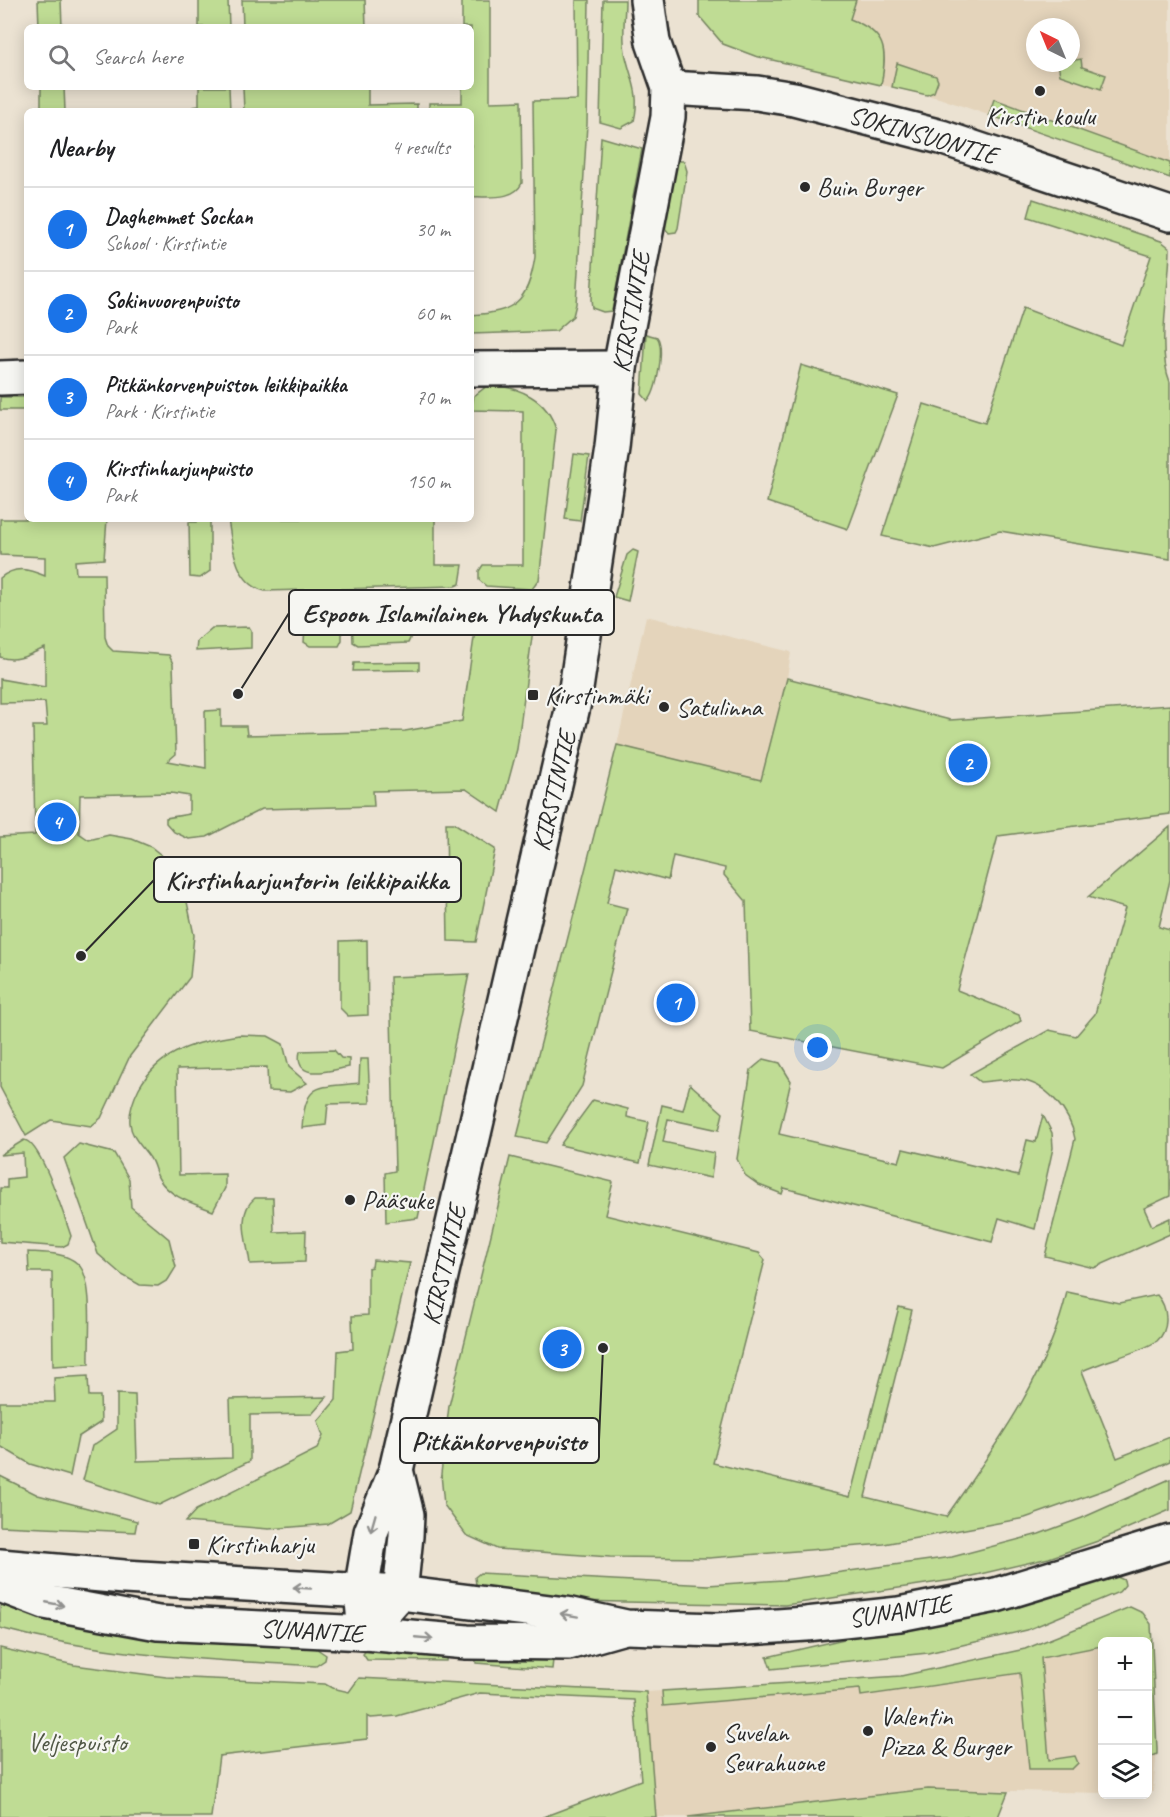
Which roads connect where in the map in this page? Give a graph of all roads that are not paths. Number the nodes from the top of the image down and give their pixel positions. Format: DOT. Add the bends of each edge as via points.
graph roads {
  1 [pos="647,0"];
  2 [pos="669,87"];
  3 [pos="1170,214"];
  4 [pos="620,368"];
  5 [pos="474,369"];
  6 [pos="24,377"];
  7 [pos="0,378"];
  8 [pos="396,1470"];
  9 [pos="1169,1548"];
  10 [pos="0,1566"];
  11 [pos="0,1585"];
  12 [pos="361,1592"];
  13 [pos="400,1593"];
  14 [pos="626,1627"];
  15 [pos="365,1633"];
  1 -- 2 [label="street, KIRSTINTIE" via="653,42"];
  2 -- 3 [label="street, SOKINSUONTIE" via="757,93 815,105 941,137"];
  2 -- 4 [label="street, KIRSTINTIE" via="668,117"];
  4 -- 5 [label="street"];
  4 -- 8 [label="street, KIRSTINTIE" via="574,702"];
  6 -- 7 [label="street"];
  8 -- 12 [label="street, KIRSTINTIE, one-way" via="371,1532"];
  8 -- 13 [label="street, KIRSTINTIE" via="407,1515"];
  9 -- 14 [label="street, SUNANTIE" via="996,1595 899,1614 717,1630"];
  12 -- 10 [label="street, SUNANTIE, one-way"];
  11 -- 15 [label="street, SUNANTIE, one-way" via="45,1602 159,1623"];
  12 -- 13 [label="street, SUNANTIE"];
  12 -- 15 [label="street, KIRSTINTIE"];
  14 -- 13 [label="street, SUNANTIE, one-way" via="566,1614"];
  13 -- 15 [label="street"];
  15 -- 14 [label="street, SUNANTIE, one-way" via="466,1642 568,1643"];
}
